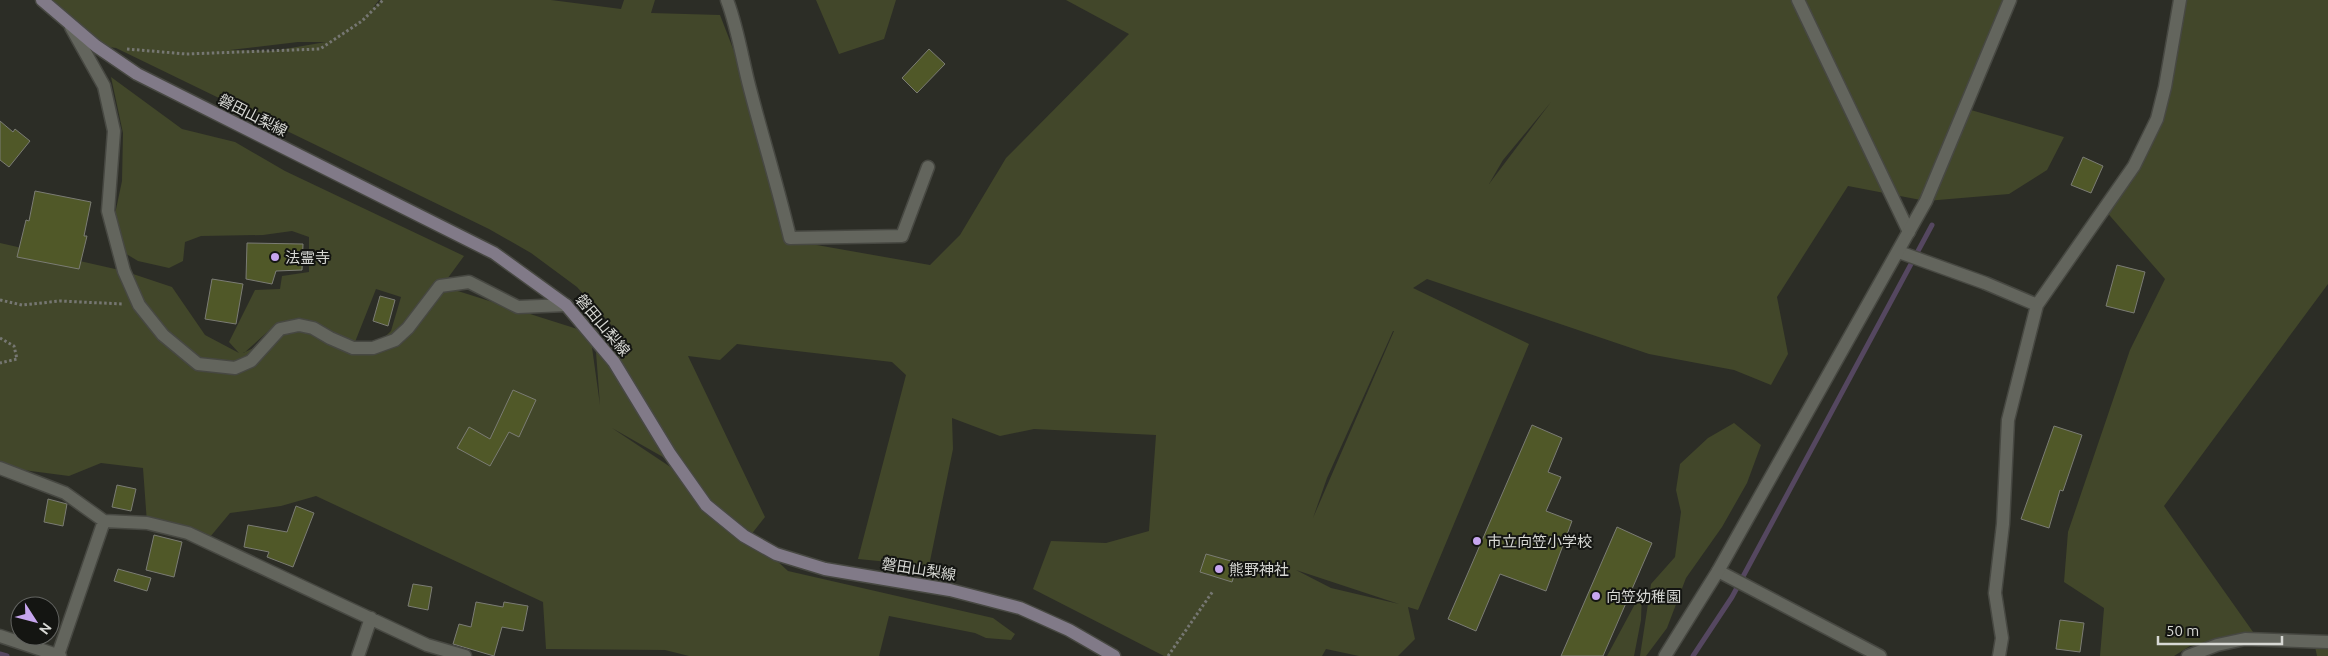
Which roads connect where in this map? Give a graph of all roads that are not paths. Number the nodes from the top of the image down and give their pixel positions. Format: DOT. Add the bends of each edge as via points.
graph roads {
  1 [pos="42,0"];
  2 [pos="727,0"];
  3 [pos="1798,0"];
  4 [pos="2010,0"];
  5 [pos="2180,0"];
  6 [pos="71,27"];
  7 [pos="928,167"];
  8 [pos="1909,232"];
  9 [pos="1899,252"];
  10 [pos="566,305"];
  11 [pos="2037,305"];
  12 [pos="0,468"];
  13 [pos="104,522"];
  14 [pos="1718,571"];
  15 [pos="371,618"];
  16 [pos="0,636"];
  17 [pos="2328,642"];
  18 [pos="59,656"];
  19 [pos="358,656"];
  20 [pos="465,656"];
  21 [pos="1114,656"];
  22 [pos="1665,656"];
  23 [pos="1880,656"];
  24 [pos="1999,656"];
  25 [pos="2188,656"];
  1 -- 6 [label="main road, 磐田山梨線"];
  2 -- 7 [label="street" via="790,238 902,236"];
  3 -- 8 [label="street"];
  4 -- 8 [label="street" via="1926,201"];
  5 -- 11 [label="street" via="2166,87 2157,118 2134,166"];
  6 -- 10 [label="main road, 磐田山梨線" via="137,74 494,253"];
  6 -- 10 [label="street" via="104,86 114,132 108,211 124,271 139,304 163,335 198,364 235,368 251,361 280,328 299,325 313,328 353,348 373,348 395,340 408,328 440,286 469,282 518,307"];
  8 -- 9 [label="street"];
  9 -- 11 [label="street"];
  9 -- 14 [label="street"];
  10 -- 21 [label="main road, 磐田山梨線" via="614,362 670,454 706,504 744,536 776,554 825,569 950,590 1020,608"];
  11 -- 24 [label="street" via="2008,420 2003,524 1995,594 2002,638"];
  12 -- 13 [label="street" via="65,493"];
  13 -- 15 [label="street" via="146,522 188,533"];
  13 -- 18 [label="street"];
  14 -- 22 [label="street"];
  14 -- 23 [label="street"];
  15 -- 19 [label="street"];
  15 -- 20 [label="street" via="427,644"];
  16 -- 18 [label="street"];
  17 -- 25 [label="street" via="2245,639"];
}
